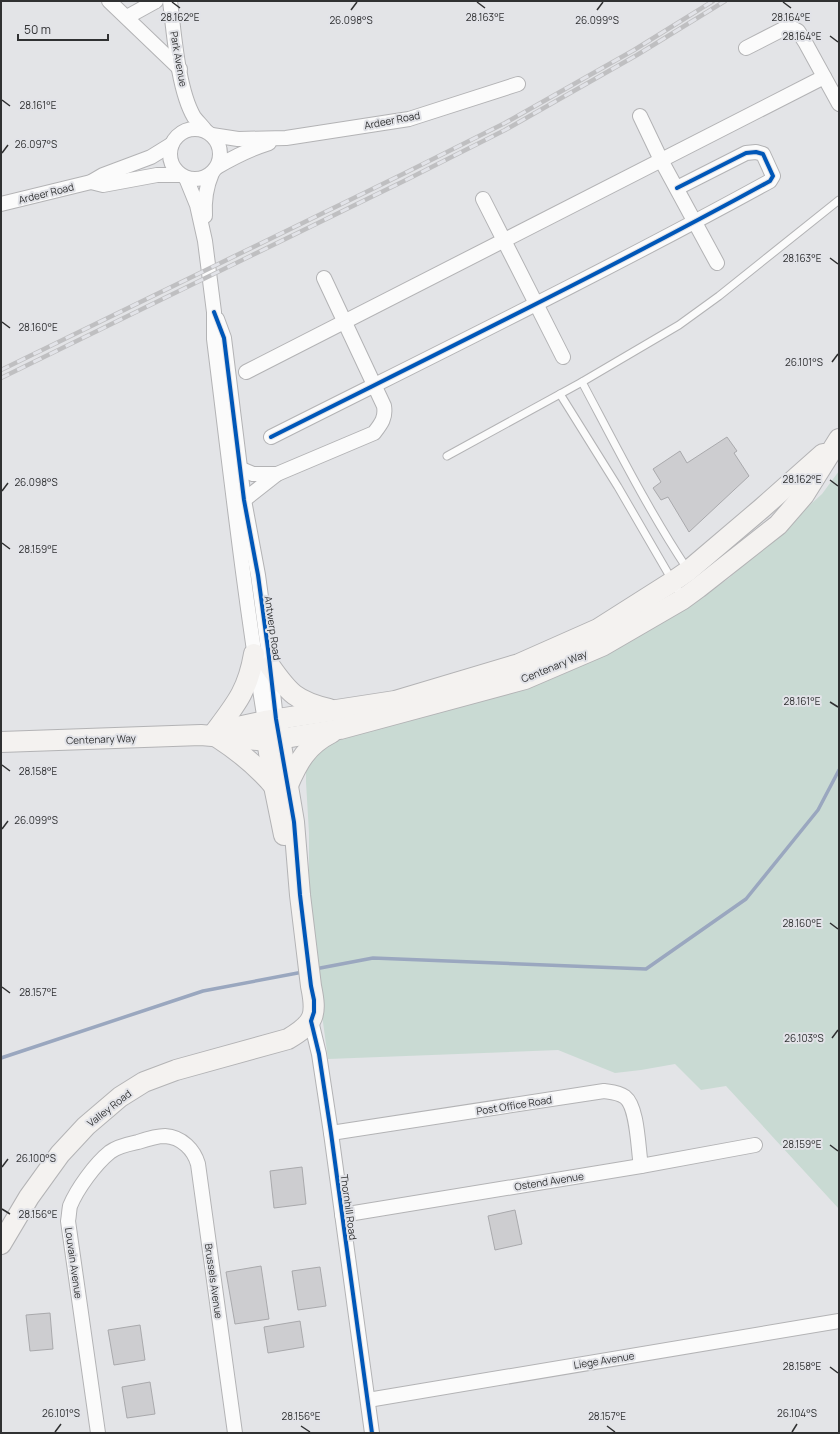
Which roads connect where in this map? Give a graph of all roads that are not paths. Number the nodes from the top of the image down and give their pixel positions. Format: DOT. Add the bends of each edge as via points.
graph roads {
  1 [pos="109,1"];
  2 [pos="156,1"];
  3 [pos="170,1"];
  4 [pos="127,17"];
  5 [pos="746,48"];
  6 [pos="180,69"];
  7 [pos="824,78"];
  8 [pos="518,84"];
  9 [pos="185,94"];
  10 [pos="839,104"];
  11 [pos="640,116"];
  12 [pos="209,133"];
  13 [pos="286,138"];
  14 [pos="174,142"];
  15 [pos="661,160"];
  16 [pos="215,170"];
  17 [pos="183,176"];
  18 [pos="92,182"];
  19 [pos="677,188"];
  20 [pos="483,199"];
  21 [pos="839,200"];
  22 [pos="1,204"];
  23 [pos="695,222"];
  24 [pos="504,240"];
  25 [pos="205,241"];
  26 [pos="717,263"];
  27 [pos="324,278"];
  28 [pos="536,304"];
  29 [pos="214,312"];
  30 [pos="344,322"];
  31 [pos="563,357"];
  32 [pos="246,372"];
  33 [pos="582,382"];
  34 [pos="374,386"];
  35 [pos="560,394"];
  36 [pos="271,437"];
  37 [pos="836,443"];
  38 [pos="447,456"];
  39 [pos="241,469"];
  40 [pos="277,474"];
  41 [pos="244,500"];
  42 [pos="688,583"];
  43 [pos="254,654"];
  44 [pos="270,666"];
  45 [pos="332,710"];
  46 [pos="271,720"];
  47 [pos="340,729"];
  48 [pos="211,734"];
  49 [pos="273,740"];
  50 [pos="1,742"];
  51 [pos="281,786"];
  52 [pos="310,986"];
  53 [pos="311,1021"];
  54 [pos="330,1133"];
  55 [pos="177,1139"];
  56 [pos="755,1145"];
  57 [pos="641,1166"];
  58 [pos="342,1215"];
  59 [pos="1,1244"];
  60 [pos="839,1321"];
  61 [pos="368,1400"];
  62 [pos="98,1433"];
  63 [pos="235,1433"];
  64 [pos="372,1433"];
  1 -- 4 [label="street"];
  2 -- 4 [label="street"];
  3 -- 6 [label="street, Park Avenue"];
  4 -- 6 [label="street"];
  5 -- 7 [label="street" via="789,26 798,31"];
  6 -- 9 [label="street, Park Avenue"];
  7 -- 10 [label="street"];
  7 -- 15 [label="street"];
  8 -- 13 [label="street, Ardeer Road" via="409,119"];
  9 -- 12 [label="street, Park Avenue" via="194,116"];
  9 -- 14 [label="street, Park Avenue" via="184,118"];
  11 -- 15 [label="street"];
  12 -- 13 [label="street, Ardeer Road" via="238,139"];
  12 -- 14 [label="street" via="193,129 180,134"];
  12 -- 16 [label="street" via="220,146 220,160"];
  13 -- 16 [label="street, Ardeer Road" via="255,148"];
  14 -- 17 [label="street" via="170,158 176,170"];
  14 -- 18 [label="street, Ardeer Road" via="151,158 103,175"];
  15 -- 19 [label="street"];
  15 -- 24 [label="street"];
  16 -- 17 [label="street" via="199,179"];
  16 -- 25 [label="street, Antwerp Road" via="208,182 205,200"];
  17 -- 18 [label="street, Ardeer Road" via="152,176 103,185"];
  17 -- 25 [label="street, Antwerp Road" via="197,205"];
  18 -- 22 [label="street, Ardeer Road"];
  19 -- 23 [label="street"];
  19 -- 23 [label="street" via="746,153 763,154 772,179"];
  20 -- 24 [label="street"];
  21 -- 33 [label="lane" via="679,325"];
  23 -- 26 [label="street"];
  23 -- 28 [label="street"];
  24 -- 28 [label="street"];
  24 -- 30 [label="street"];
  25 -- 29 [label="street, Antwerp Road"];
  27 -- 30 [label="street"];
  28 -- 31 [label="street"];
  28 -- 34 [label="street"];
  29 -- 39 [label="street, Antwerp Road" via="224,338"];
  29 -- 43 [label="street, Antwerp Road" via="215,347"];
  30 -- 32 [label="street"];
  30 -- 34 [label="street"];
  33 -- 35 [label="lane"];
  33 -- 42 [label="lane"];
  34 -- 36 [label="street"];
  34 -- 40 [label="street" via="386,414 374,433"];
  35 -- 38 [label="lane"];
  35 -- 42 [label="lane" via="618,487"];
  37 -- 42 [label="main road, Centenary Way" via="804,495 778,525"];
  39 -- 40 [label="street" via="253,474"];
  39 -- 41 [label="street, Antwerp Road"];
  40 -- 41 [label="street"];
  41 -- 44 [label="street, Antwerp Road" via="258,575"];
  42 -- 45 [label="main road, Centenary Way" via="598,629 519,664 395,700"];
  42 -- 47 [label="main road, Centenary Way" via="602,646 525,679"];
  43 -- 46 [label="street, Antwerp Road"];
  43 -- 48 [label="main road" via="251,673 240,697"];
  44 -- 45 [label="main road" via="282,684 295,696 315,706"];
  44 -- 46 [label="street, Antwerp Road"];
  45 -- 46 [label="main road, Centenary Way"];
  46 -- 48 [label="main road, Centenary Way"];
  46 -- 49 [label="main road, Antwerp Road"];
  47 -- 49 [label="main road, Centenary Way"];
  47 -- 51 [label="main road" via="314,743"];
  48 -- 49 [label="main road, Centenary Way"];
  48 -- 50 [label="main road, Centenary Way"];
  48 -- 51 [label="main road" via="228,744"];
  49 -- 51 [label="main road, Antwerp Road"];
  51 -- 52 [label="main road, Antwerp Road" via="280,818 300,895"];
  52 -- 53 [label="main road, Thornhill Road" via="314,1000"];
  53 -- 54 [label="street, Thornhill Road" via="319,1054"];
  53 -- 59 [label="main road, Valley Road" via="301,1032 288,1039 176,1070 144,1082 120,1097 86,1126 60,1154 29,1197"];
  54 -- 57 [label="street, Post Office Road" via="604,1091 616,1092 630,1103"];
  54 -- 58 [label="street, Thornhill Road"];
  55 -- 62 [label="street, Louvain Avenue" via="166,1136 148,1139 110,1152 84,1182 70,1208 68,1221"];
  55 -- 63 [label="street, Brussels Avenue" via="195,1154 198,1164"];
  56 -- 57 [label="street, Ostend Avenue"];
  57 -- 58 [label="street, Ostend Avenue"];
  58 -- 61 [label="street, Thornhill Road"];
  60 -- 61 [label="street, Liege Avenue"];
  61 -- 64 [label="street, Thornhill Road"];
}
